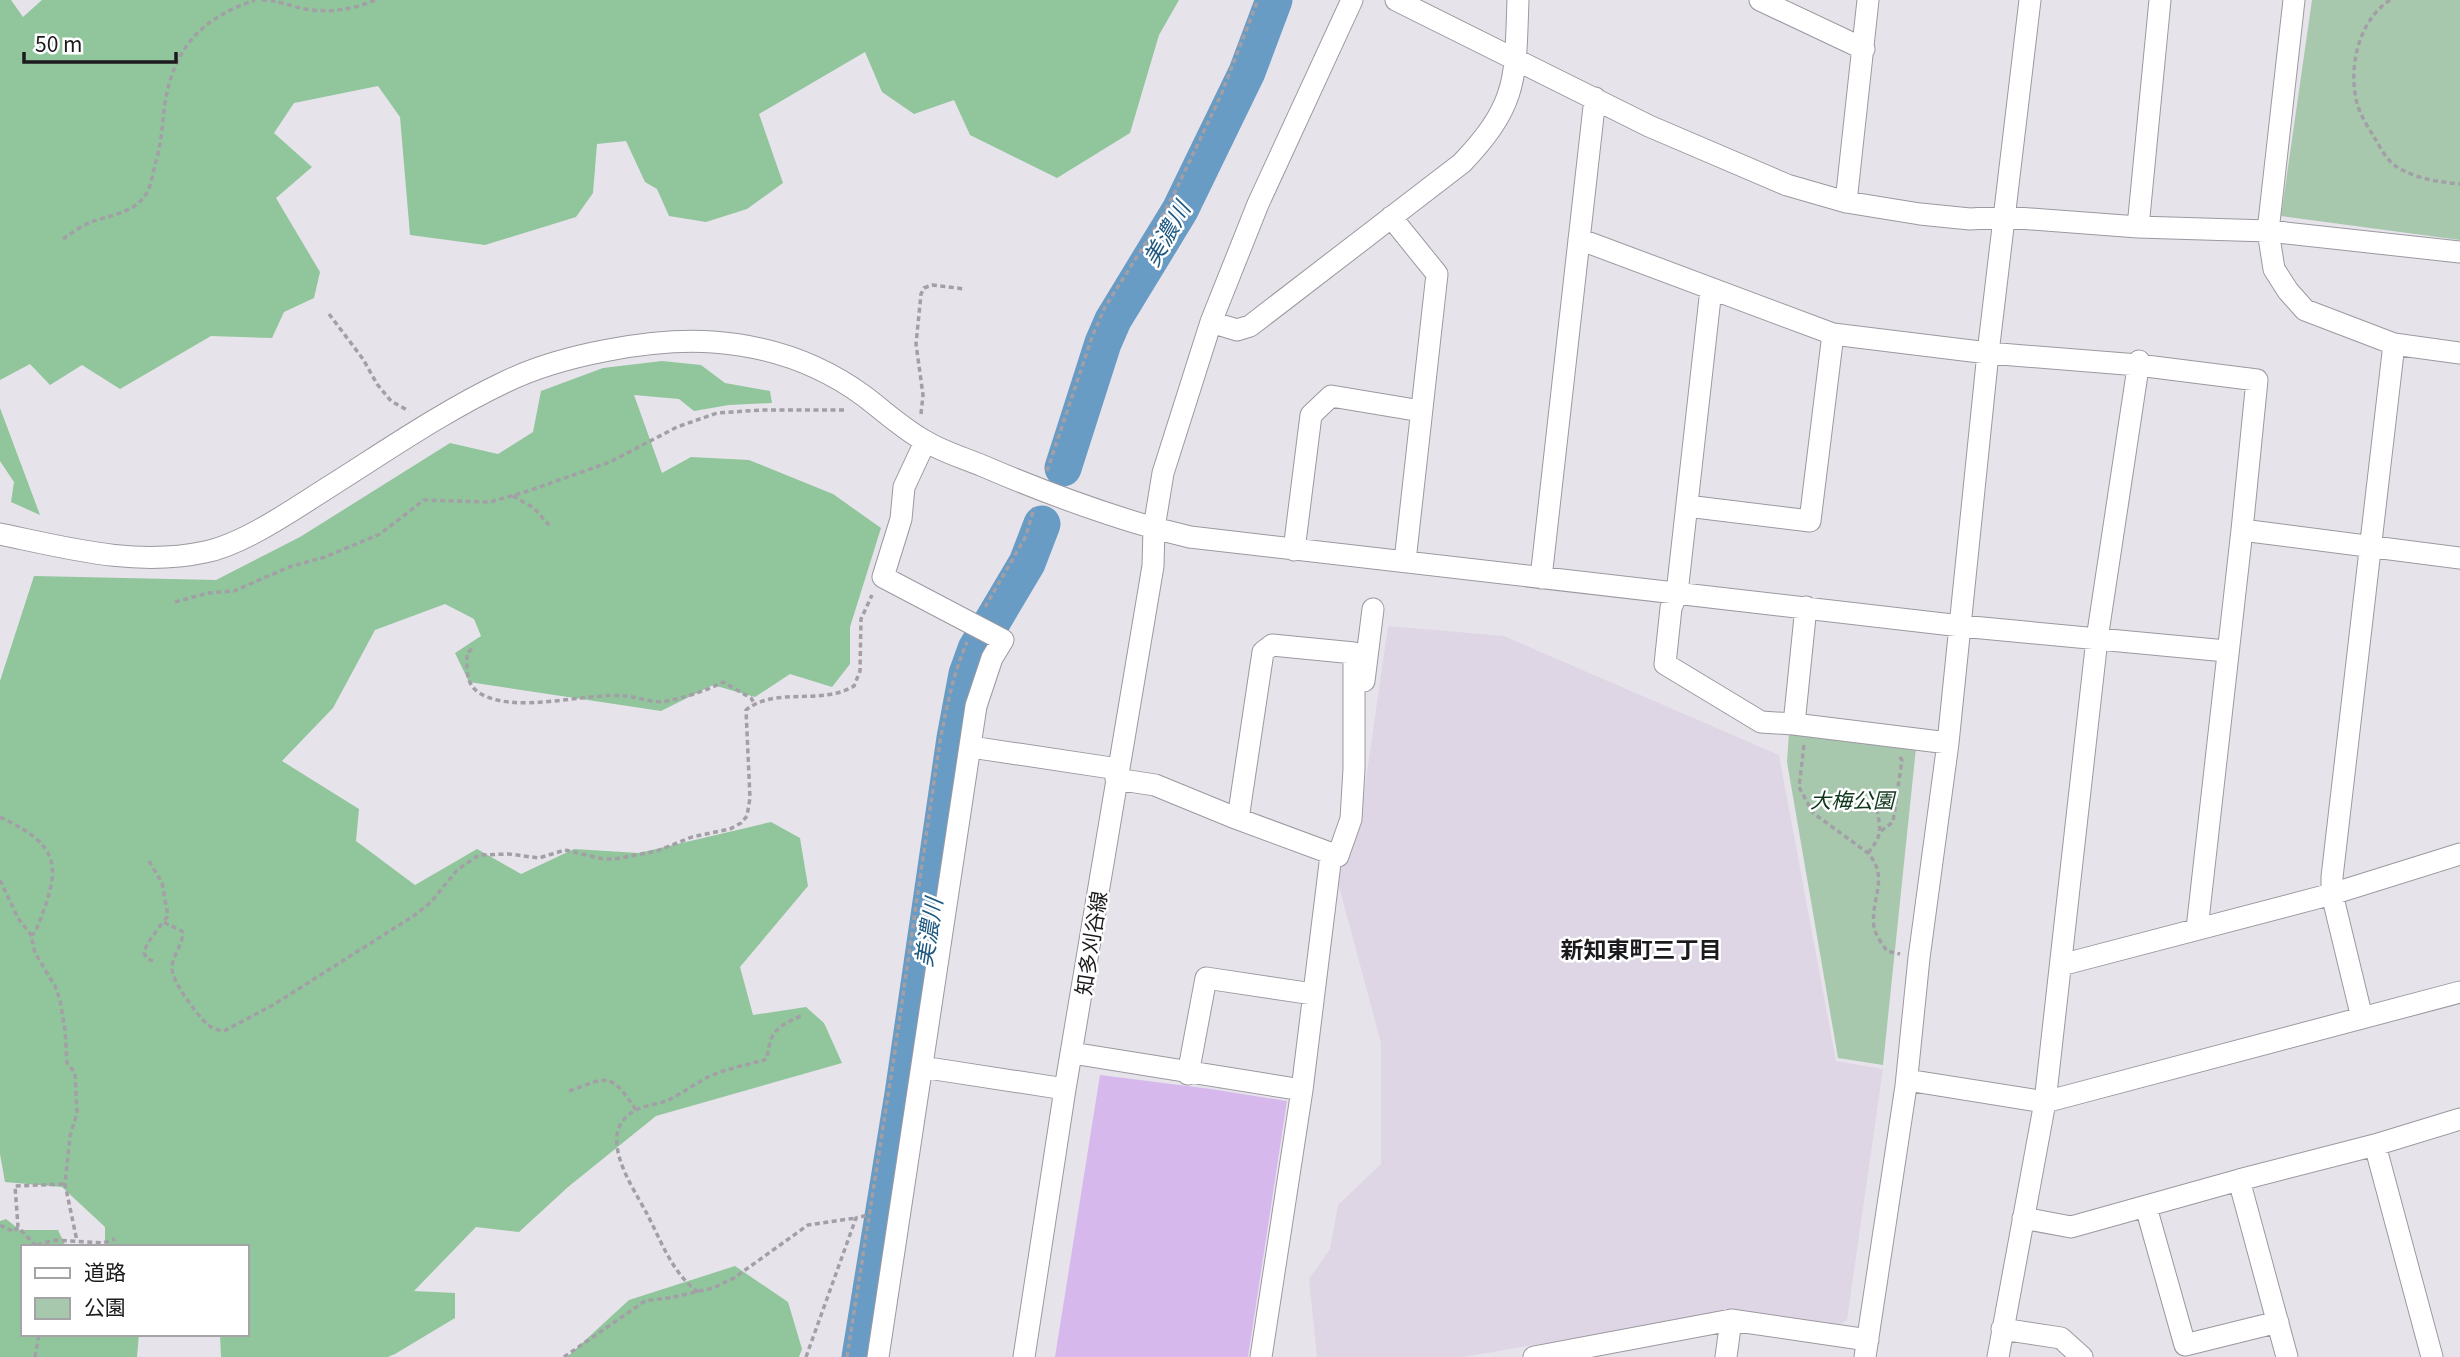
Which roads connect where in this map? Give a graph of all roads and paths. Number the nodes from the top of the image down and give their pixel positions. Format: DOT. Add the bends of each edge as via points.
graph roads {
  1 [pos="255,0"];
  2 [pos="262,0"];
  3 [pos="375,0"];
  4 [pos="1352,0"];
  5 [pos="1396,0"];
  6 [pos="1518,0"];
  7 [pos="1760,0"];
  8 [pos="1868,0"];
  9 [pos="2030,0"];
  10 [pos="2160,0"];
  11 [pos="2294,0"];
  12 [pos="2390,0"];
  13 [pos="1864,49"];
  14 [pos="1516,61"];
  15 [pos="1595,98"];
  16 [pos="2460,184"];
  17 [pos="1846,202"];
  18 [pos="1391,217"];
  19 [pos="2005,217"];
  20 [pos="2138,227"];
  21 [pos="2268,231"];
  22 [pos="63,239"];
  23 [pos="1578,239"];
  24 [pos="2460,252"];
  25 [pos="965,289"];
  26 [pos="1711,289"];
  27 [pos="328,313"];
  28 [pos="1211,322"];
  29 [pos="1833,334"];
  30 [pos="2394,344"];
  31 [pos="1988,353"];
  32 [pos="2460,353"];
  33 [pos="2138,363"];
  34 [pos="848,410"];
  35 [pos="1421,411"];
  36 [pos="427,425"];
  37 [pos="917,436"];
  38 [pos="512,496"];
  39 [pos="1687,506"];
  40 [pos="550,525"];
  41 [pos="1154,528"];
  42 [pos="2242,530"];
  43 [pos="0,534"];
  44 [pos="2372,547"];
  45 [pos="1294,550"];
  46 [pos="2460,558"];
  47 [pos="1405,561"];
  48 [pos="883,577"];
  49 [pos="1541,578"];
  50 [pos="1676,593"];
  51 [pos="175,602"];
  52 [pos="1806,607"];
  53 [pos="1373,609"];
  54 [pos="1961,625"];
  55 [pos="2097,639"];
  56 [pos="472,649"];
  57 [pos="2226,652"];
  58 [pos="1355,690"];
  59 [pos="754,703"];
  60 [pos="1801,725"];
  61 [pos="1948,743"];
  62 [pos="971,747"];
  63 [pos="1897,754"];
  64 [pos="1117,774"];
  65 [pos="1877,810"];
  66 [pos="0,817"];
  67 [pos="1238,819"];
  68 [pos="1881,831"];
  69 [pos="1868,853"];
  70 [pos="2460,854"];
  71 [pos="1331,855"];
  72 [pos="149,861"];
  73 [pos="0,880"];
  74 [pos="2332,894"];
  75 [pos="163,922"];
  76 [pos="2197,929"];
  77 [pos="31,935"];
  78 [pos="1919,958"];
  79 [pos="153,961"];
  80 [pos="2061,965"];
  81 [pos="2460,992"];
  82 [pos="1313,994"];
  83 [pos="803,1016"];
  84 [pos="2362,1018"];
  85 [pos="1072,1054"];
  86 [pos="922,1066"];
  87 [pos="1188,1073"];
  88 [pos="1907,1080"];
  89 [pos="1065,1089"];
  90 [pos="1301,1090"];
  91 [pos="569,1091"];
  92 [pos="2045,1102"];
  93 [pos="636,1110"];
  94 [pos="2460,1119"];
  95 [pos="2375,1145"];
  96 [pos="2239,1180"];
  97 [pos="65,1185"];
  98 [pos="2146,1207"];
  99 [pos="869,1215"];
  100 [pos="856,1218"];
  101 [pos="2023,1218"];
  102 [pos="0,1225"];
  103 [pos="18,1227"];
  104 [pos="114,1239"];
  105 [pos="76,1241"];
  106 [pos="36,1245"];
  107 [pos="40,1245"];
  108 [pos="698,1292"];
  109 [pos="1731,1320"];
  110 [pos="2277,1322"];
  111 [pos="2002,1329"];
  112 [pos="39,1336"];
  113 [pos="2221,1348"];
  114 [pos="1866,1349"];
  115 [pos="1603,1350"];
  116 [pos="35,1357"];
  117 [pos="564,1357"];
  118 [pos="806,1357"];
  119 [pos="878,1357"];
  120 [pos="1024,1357"];
  121 [pos="1261,1357"];
  122 [pos="1534,1357"];
  123 [pos="1726,1357"];
  124 [pos="1998,1357"];
  125 [pos="2082,1357"];
  126 [pos="2287,1357"];
  127 [pos="2432,1357"];
  1 -- 22 [label="path" via="228,9 207,24 176,64 165,101 160,149 145,197 130,209 89,223"];
  2 -- 3 [label="path" via="333,11"];
  4 -- 28 [label="street, 知多刈谷線" via="1258,204"];
  5 -- 14 [label="street"];
  6 -- 14 [label="street"];
  7 -- 13 [label="street"];
  8 -- 13 [label="street"];
  9 -- 19 [label="street"];
  10 -- 20 [label="street"];
  11 -- 21 [label="street"];
  12 -- 16 [label="path" via="2367,27 2355,52 2357,105 2395,166 2428,180"];
  13 -- 17 [label="street"];
  14 -- 15 [label="street"];
  14 -- 18 [label="street" via="1508,100 1481,143"];
  15 -- 17 [label="street" via="1787,185"];
  15 -- 23 [label="street"];
  17 -- 19 [label="street" via="1970,219"];
  18 -- 28 [label="street" via="1250,326 1237,330"];
  18 -- 35 [label="street" via="1437,274"];
  19 -- 20 [label="street"];
  19 -- 31 [label="street"];
  20 -- 21 [label="street"];
  21 -- 24 [label="street"];
  21 -- 30 [label="street" via="2274,269 2305,310"];
  23 -- 26 [label="street"];
  23 -- 49 [label="street"];
  25 -- 37 [label="path" via="932,285 921,294 916,344 923,408"];
  26 -- 29 [label="street"];
  26 -- 39 [label="street"];
  27 -- 36 [label="path" via="391,401"];
  28 -- 41 [label="street, 知多刈谷線" via="1163,473"];
  29 -- 31 [label="street"];
  29 -- 39 [label="street" via="1810,521"];
  30 -- 32 [label="street"];
  30 -- 44 [label="street"];
  31 -- 33 [label="street"];
  31 -- 54 [label="street"];
  33 -- 42 [label="street" via="2257,380"];
  33 -- 55 [label="street"];
  34 -- 38 [label="path" via="717,413 677,427 610,462"];
  35 -- 45 [label="street" via="1331,396 1311,415"];
  35 -- 47 [label="street"];
  36 -- 37 [label="street" via="536,369 605,351 710,342 771,349 794,357 828,373"];
  36 -- 43 [label="street" via="270,523 208,552 173,558 132,557"];
  37 -- 41 [label="street" via="1040,490"];
  37 -- 48 [label="street" via="901,519"];
  38 -- 40 [label="path" via="534,508"];
  38 -- 51 [label="path" via="475,503 424,500 380,534 325,557 289,566 234,591"];
  39 -- 50 [label="street"];
  41 -- 45 [label="street"];
  41 -- 64 [label="street, 知多刈谷線" via="1153,566"];
  42 -- 44 [label="street"];
  42 -- 57 [label="street"];
  44 -- 46 [label="street"];
  44 -- 74 [label="street"];
  45 -- 47 [label="street"];
  47 -- 49 [label="street"];
  48 -- 59 [label="path" via="861,619 860,671 854,686 836,694"];
  48 -- 62 [label="street" via="1003,640 982,685"];
  49 -- 50 [label="street"];
  50 -- 52 [label="street"];
  50 -- 60 [label="street" via="1665,664 1761,722"];
  52 -- 54 [label="street"];
  52 -- 60 [label="street"];
  53 -- 58 [label="street" via="1363,689"];
  54 -- 55 [label="street"];
  54 -- 61 [label="street"];
  55 -- 57 [label="street"];
  55 -- 80 [label="street"];
  56 -- 59 [label="path" via="467,653 470,685 495,699 538,703 626,696 665,702 723,682"];
  57 -- 76 [label="street"];
  58 -- 67 [label="street" via="1354,653 1272,645 1263,652"];
  58 -- 71 [label="street" via="1351,819 1338,856"];
  59 -- 75 [label="path" via="746,710 750,797 741,823 657,851 615,859 565,850 539,858 479,855 457,870 415,915 224,1031 206,1023 174,982 174,955 183,936 182,931"];
  60 -- 61 [label="street"];
  60 -- 69 [label="path" via="1799,787 1813,813"];
  61 -- 78 [label="street"];
  62 -- 64 [label="street"];
  62 -- 86 [label="street"];
  63 -- 68 [label="path" via="1902,760 1893,822"];
  64 -- 67 [label="street"];
  64 -- 85 [label="street, 知多刈谷線"];
  65 -- 68 [label="path"];
  66 -- 77 [label="path" via="36,836 51,857 49,897"];
  67 -- 71 [label="street"];
  68 -- 69 [label="path"];
  69 -- 78 [label="path" via="1880,873 1875,930 1887,951"];
  70 -- 74 [label="street"];
  71 -- 82 [label="street"];
  72 -- 75 [label="path" via="162,883 169,916"];
  73 -- 77 [label="path"];
  74 -- 76 [label="street"];
  74 -- 84 [label="street"];
  75 -- 79 [label="path" via="144,953"];
  76 -- 80 [label="street"];
  77 -- 97 [label="path" via="35,953 60,1000 66,1063 75,1073 77,1113"];
  78 -- 88 [label="street"];
  80 -- 92 [label="street"];
  81 -- 84 [label="street"];
  82 -- 87 [label="street" via="1206,978"];
  82 -- 90 [label="street"];
  83 -- 93 [label="path" via="773,1033 767,1059 712,1075 670,1099"];
  84 -- 92 [label="street"];
  85 -- 87 [label="street"];
  85 -- 89 [label="street, 知多刈谷線"];
  86 -- 89 [label="street"];
  86 -- 119 [label="street"];
  87 -- 90 [label="street"];
  88 -- 92 [label="street"];
  88 -- 114 [label="street"];
  89 -- 120 [label="street, 知多刈谷線"];
  90 -- 121 [label="street"];
  91 -- 93 [label="path" via="610,1080"];
  92 -- 101 [label="street"];
  93 -- 108 [label="path" via="618,1130 621,1161 675,1268"];
  94 -- 95 [label="street"];
  95 -- 96 [label="street"];
  95 -- 127 [label="street"];
  96 -- 98 [label="street"];
  96 -- 110 [label="street"];
  97 -- 103 [label="path" via="15,1186"];
  97 -- 105 [label="path"];
  98 -- 101 [label="street" via="2071,1227"];
  98 -- 113 [label="street" via="2185,1345"];
  99 -- 100 [label="path"];
  100 -- 108 [label="path" via="808,1225 734,1278"];
  100 -- 118 [label="path"];
  101 -- 111 [label="street"];
  102 -- 103 [label="path" via="14,1232"];
  103 -- 106 [label="path"];
  104 -- 105 [label="path"];
  105 -- 107 [label="path"];
  108 -- 117 [label="path" via="645,1301"];
  109 -- 114 [label="street"];
  109 -- 115 [label="street"];
  109 -- 123 [label="street"];
  110 -- 113 [label="street"];
  110 -- 126 [label="street"];
  111 -- 124 [label="street"];
  111 -- 125 [label="street" via="2061,1339"];
  112 -- 116 [label="path"];
  115 -- 122 [label="street"];
}
